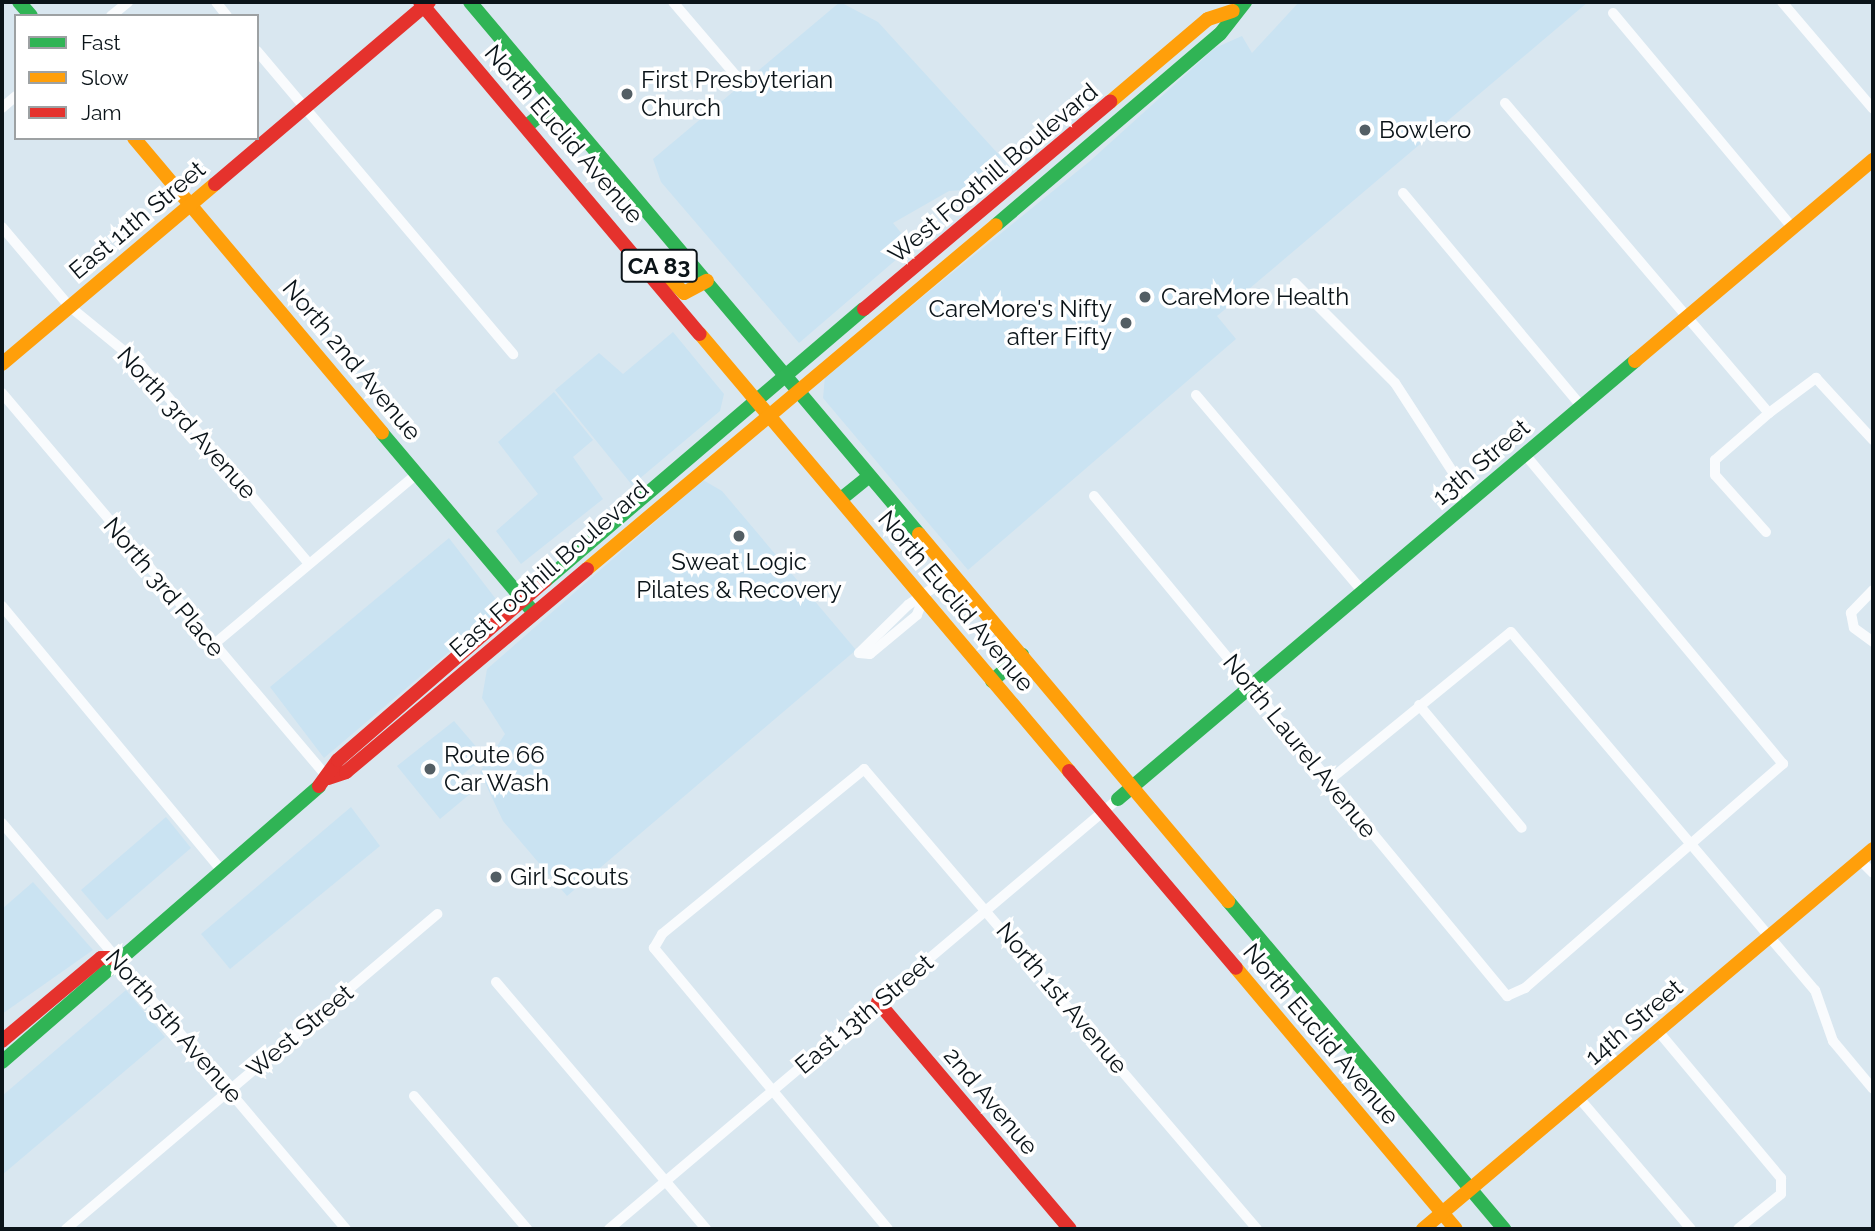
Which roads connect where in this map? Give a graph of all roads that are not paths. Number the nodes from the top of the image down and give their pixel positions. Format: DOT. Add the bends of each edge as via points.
graph roads {
  1 [pos="128,2"];
  2 [pos="470,2"];
  3 [pos="673,2"];
  4 [pos="1782,2"];
  5 [pos="424,3"];
  6 [pos="1234,5"];
  7 [pos="1613,13"];
  8 [pos="113,14"];
  9 [pos="259,53"];
  10 [pos="738,78"];
  11 [pos="555,103"];
  12 [pos="1505,103"];
  13 [pos="304,107"];
  14 [pos="1873,108"];
  15 [pos="528,125"];
  16 [pos="137,140"];
  17 [pos="1873,160"];
  18 [pos="1031,172"];
  19 [pos="1403,193"];
  20 [pos="190,204"];
  21 [pos="612,224"];
  22 [pos="2,227"];
  23 [pos="1793,228"];
  24 [pos="973,244"];
  25 [pos="708,281"];
  26 [pos="1295,283"];
  27 [pos="69,306"];
  28 [pos="1689,317"];
  29 [pos="513,354"];
  30 [pos="2,363"];
  31 [pos="786,376"];
  32 [pos="798,391"];
  33 [pos="2,393"];
  34 [pos="1196,395"];
  35 [pos="758,398"];
  36 [pos="1582,407"];
  37 [pos="769,412"];
  38 [pos="1769,413"];
  39 [pos="1873,440"];
  40 [pos="1525,454"];
  41 [pos="418,472"];
  42 [pos="869,476"];
  43 [pos="1094,496"];
  44 [pos="841,499"];
  45 [pos="1471,500"];
  46 [pos="1766,532"];
  47 [pos="309,564"];
  48 [pos="954,574"];
  49 [pos="1873,590"];
  50 [pos="1363,592"];
  51 [pos="923,599"];
  52 [pos="524,600"];
  53 [pos="2,606"];
  54 [pos="534,613"];
  55 [pos="1873,642"];
  56 [pos="213,645"];
  57 [pos="1022,655"];
  58 [pos="992,681"];
  59 [pos="1252,686"];
  60 [pos="1419,705"];
  61 [pos="328,778"];
  62 [pos="1327,782"];
  63 [pos="1133,786"];
  64 [pos="1118,799"];
  65 [pos="1103,811"];
  66 [pos="2,823"];
  67 [pos="1522,828"];
  68 [pos="1694,844"];
  69 [pos="1873,849"];
  70 [pos="1860,860"];
  71 [pos="220,869"];
  72 [pos="1873,873"];
  73 [pos="987,910"];
  74 [pos="438,914"];
  75 [pos="1770,935"];
  76 [pos="115,958"];
  77 [pos="496,982"];
  78 [pos="878,1002"];
  79 [pos="1658,1031"];
  80 [pos="2,1041"];
  81 [pos="2,1062"];
  82 [pos="1873,1089"];
  83 [pos="229,1091"];
  84 [pos="772,1091"];
  85 [pos="414,1096"];
  86 [pos="1579,1098"];
  87 [pos="665,1181"];
  88 [pos="1471,1189"];
  89 [pos="1442,1213"];
  90 [pos="342,1228"];
  91 [pos="66,1229"];
  92 [pos="527,1229"];
  93 [pos="609,1229"];
  94 [pos="706,1229"];
  95 [pos="888,1229"];
  96 [pos="1070,1229"];
  97 [pos="1257,1229"];
  98 [pos="1423,1229"];
  99 [pos="1456,1229"];
  100 [pos="1504,1229"];
  101 [pos="1691,1229"];
  102 [pos="1738,1229"];
  1 -- 8 [label="street"];
  2 -- 11 [label="main road, North Euclid Avenue"];
  3 -- 10 [label="street"];
  4 -- 14 [label="street"];
  5 -- 13 [label="main road, East 11th Street"];
  5 -- 15 [label="main road, North Euclid Avenue"];
  6 -- 18 [label="main road, West Foothill Boulevard" via="1208,19"];
  6 -- 24 [label="main road, West Foothill Boulevard" via="1220,34"];
  7 -- 23 [label="street"];
  9 -- 13 [label="street"];
  11 -- 15 [label="main road"];
  11 -- 25 [label="main road, North Euclid Avenue"];
  12 -- 28 [label="street"];
  13 -- 20 [label="main road, East 11th Street"];
  13 -- 29 [label="street"];
  15 -- 21 [label="main road, North Euclid Avenue"];
  16 -- 20 [label="main road, North 2nd Avenue"];
  17 -- 23 [label="main road, 13th Street"];
  18 -- 24 [label="main road" via="1019,192 973,232"];
  18 -- 31 [label="main road, West Foothill Boulevard"];
  19 -- 36 [label="street"];
  20 -- 27 [label="main road, East 11th Street"];
  20 -- 41 [label="main road, North 2nd Avenue"];
  21 -- 25 [label="main road, CA 83" via="684,293"];
  21 -- 35 [label="main road, North Euclid Avenue"];
  22 -- 27 [label="street, North 3rd Avenue"];
  23 -- 28 [label="main road, 13th Street"];
  24 -- 32 [label="main road, West Foothill Boulevard"];
  25 -- 31 [label="main road, North Euclid Avenue"];
  26 -- 45 [label="street" via="1395,383"];
  27 -- 30 [label="main road, East 11th Street"];
  27 -- 47 [label="street, North 3rd Avenue" via="141,365"];
  28 -- 36 [label="main road, 13th Street"];
  28 -- 38 [label="street"];
  31 -- 32 [label="main road, North Euclid Avenue"];
  31 -- 35 [label="main road, East Foothill Boulevard"];
  32 -- 37 [label="main road, East Foothill Boulevard"];
  32 -- 42 [label="main road, North Euclid Avenue"];
  33 -- 56 [label="street, North 3rd Place"];
  34 -- 50 [label="street"];
  35 -- 37 [label="main road, North Euclid Avenue"];
  35 -- 52 [label="main road, East Foothill Boulevard"];
  36 -- 40 [label="main road, 13th Street"];
  37 -- 44 [label="main road, North Euclid Avenue"];
  37 -- 54 [label="main road, East Foothill Boulevard"];
  38 -- 39 [label="street" via="1816,378"];
  38 -- 46 [label="street" via="1715,460 1715,475"];
  40 -- 45 [label="main road, 13th Street"];
  40 -- 68 [label="street" via="1783,764"];
  41 -- 47 [label="street"];
  41 -- 52 [label="main road, North 2nd Avenue"];
  42 -- 44 [label="main road"];
  42 -- 48 [label="main road, North Euclid Avenue"];
  43 -- 59 [label="street, North Laurel Avenue"];
  44 -- 51 [label="main road, North Euclid Avenue"];
  45 -- 50 [label="main road, 13th Street"];
  47 -- 56 [label="street"];
  48 -- 51 [label="street"];
  48 -- 57 [label="main road, North Euclid Avenue"];
  49 -- 55 [label="street" via="1851,613 1854,628"];
  50 -- 59 [label="main road, 13th Street"];
  51 -- 51 [label="street" via="890,620 859,653 870,654 917,615"];
  51 -- 58 [label="main road, North Euclid Avenue"];
  52 -- 54 [label="main road, North 2nd Avenue"];
  52 -- 61 [label="main road, East Foothill Boulevard" via="338,760"];
  53 -- 71 [label="street"];
  54 -- 61 [label="main road, East Foothill Boulevard" via="346,772"];
  56 -- 61 [label="street, North 3rd Place"];
  57 -- 58 [label="main road"];
  57 -- 63 [label="main road, North Euclid Avenue"];
  58 -- 65 [label="main road, North Euclid Avenue"];
  59 -- 62 [label="street, North Laurel Avenue"];
  59 -- 63 [label="main road, 13th Street"];
  60 -- 62 [label="street"];
  60 -- 67 [label="street"];
  60 -- 68 [label="street" via="1511,632"];
  61 -- 71 [label="main road, East Foothill Boulevard"];
  62 -- 68 [label="street, North Laurel Avenue" via="1507,996"];
  63 -- 64 [label="main road, 13th Street"];
  63 -- 88 [label="main road, North Euclid Avenue"];
  64 -- 65 [label="street, East 13th Street"];
  65 -- 73 [label="street, East 13th Street"];
  65 -- 89 [label="main road, North Euclid Avenue"];
  66 -- 76 [label="street, North 5th Avenue"];
  68 -- 75 [label="street"];
  69 -- 70 [label="main road, 14th Street"];
  70 -- 72 [label="street"];
  70 -- 75 [label="main road, 14th Street"];
  71 -- 76 [label="main road, East Foothill Boulevard"];
  73 -- 78 [label="street, East 13th Street"];
  73 -- 84 [label="street, North 1st Avenue" via="864,769 662,934 654,948"];
  73 -- 97 [label="street, North 1st Avenue"];
  74 -- 83 [label="street, West Street"];
  75 -- 79 [label="main road, 14th Street"];
  75 -- 82 [label="street" via="1815,990 1833,1041"];
  76 -- 80 [label="main road, East Foothill Boulevard" via="101,958"];
  76 -- 81 [label="main road, East Foothill Boulevard" via="111,970"];
  76 -- 83 [label="street, North 5th Avenue"];
  77 -- 87 [label="street"];
  78 -- 84 [label="street, East 13th Street"];
  78 -- 96 [label="main road, 2nd Avenue"];
  79 -- 86 [label="main road, 14th Street"];
  79 -- 102 [label="street" via="1781,1178 1781,1194"];
  83 -- 90 [label="street, North 5th Avenue"];
  83 -- 91 [label="street, West Street"];
  84 -- 87 [label="street, East 13th Street"];
  84 -- 95 [label="street"];
  85 -- 92 [label="street"];
  86 -- 88 [label="main road, 14th Street"];
  86 -- 101 [label="street"];
  87 -- 93 [label="street, East 13th Street"];
  87 -- 94 [label="street"];
  88 -- 89 [label="main road, 14th Street"];
  88 -- 100 [label="main road, North Euclid Avenue"];
  89 -- 98 [label="main road, 14th Street"];
  89 -- 99 [label="main road, North Euclid Avenue"];
}
